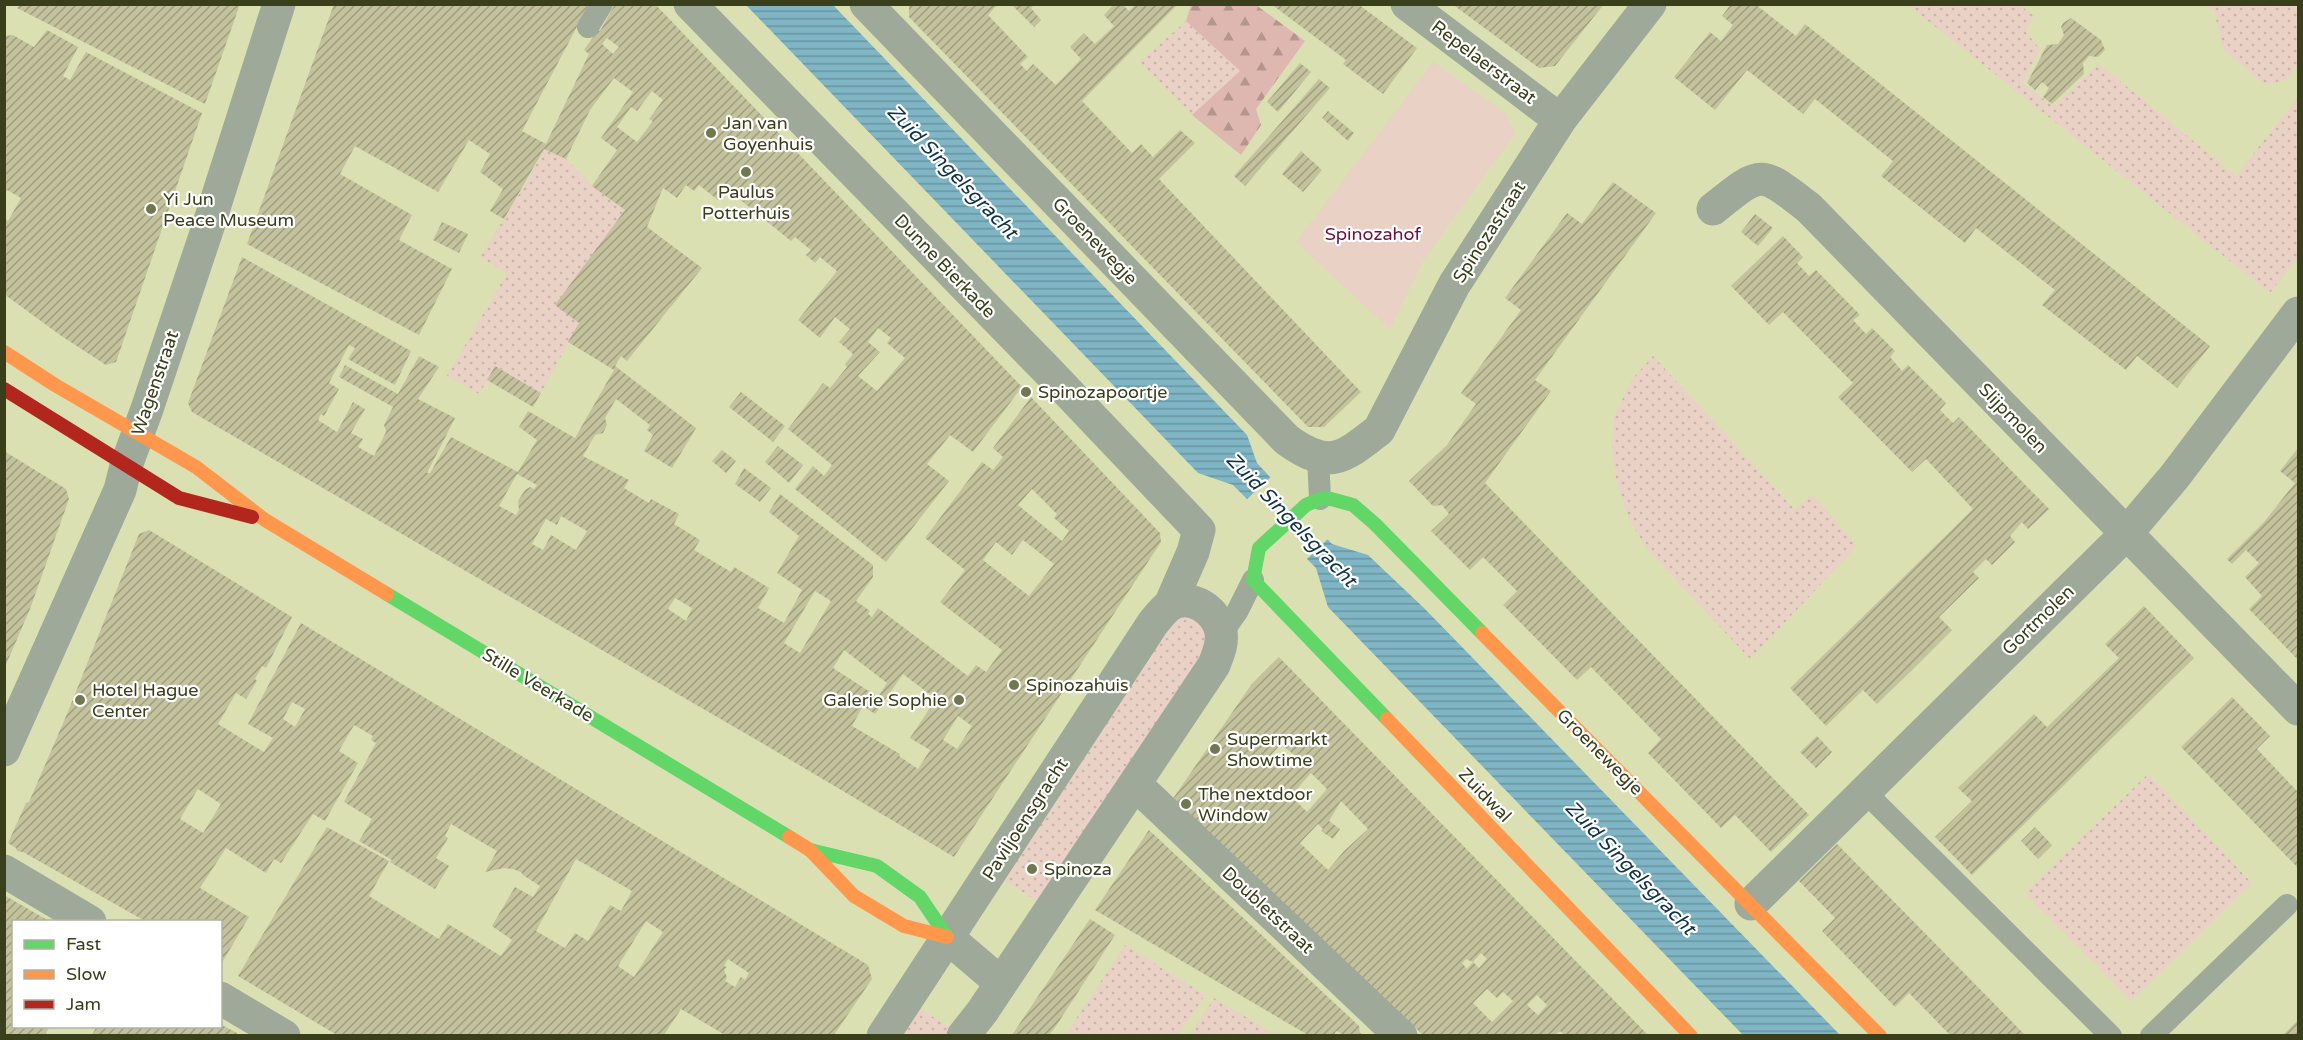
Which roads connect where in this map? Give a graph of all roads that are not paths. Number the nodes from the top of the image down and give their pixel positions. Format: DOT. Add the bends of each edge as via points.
graph roads {
  1 [pos="279,4"];
  2 [pos="603,4"];
  3 [pos="690,4"];
  4 [pos="866,4"];
  5 [pos="1407,4"];
  6 [pos="1650,4"];
  7 [pos="588,27"];
  8 [pos="1560,120"];
  9 [pos="1713,209"];
  10 [pos="2298,313"];
  11 [pos="4,352"];
  12 [pos="4,389"];
  13 [pos="138,433"];
  14 [pos="1327,457"];
  15 [pos="126,465"];
  16 [pos="1313,502"];
  17 [pos="266,520"];
  18 [pos="1198,530"];
  19 [pos="2126,534"];
  20 [pos="1253,580"];
  21 [pos="1170,605"];
  22 [pos="1221,634"];
  23 [pos="2298,709"];
  24 [pos="4,750"];
  25 [pos="1135,784"];
  26 [pos="1864,791"];
  27 [pos="810,850"];
  28 [pos="4,871"];
  29 [pos="1751,904"];
  30 [pos="2287,905"];
  31 [pos="88,920"];
  32 [pos="947,937"];
  33 [pos="1001,983"];
  34 [pos="222,999"];
  35 [pos="285,1035"];
  36 [pos="883,1035"];
  37 [pos="963,1035"];
  38 [pos="1401,1035"];
  39 [pos="1691,1035"];
  40 [pos="1880,1035"];
  41 [pos="2111,1035"];
  42 [pos="2151,1035"];
  1 -- 13 [label="street, Wagenstraat"];
  2 -- 7 [label="lane"];
  3 -- 18 [label="street, Dunne Bierkade"];
  4 -- 14 [label="street, Groenewegje" via="1287,440 1306,453"];
  5 -- 8 [label="street, Repelaerstraat"];
  6 -- 8 [label="street, Spinozastraat"];
  8 -- 14 [label="street, Spinozastraat" via="1454,285 1379,430 1359,446"];
  9 -- 19 [label="street, Slijpmolen" via="1747,182 1762,178 1777,184 1809,208"];
  10 -- 19 [label="street, Gortmolen" via="2175,476"];
  11 -- 13 [label="street, Stille Veerkade"];
  12 -- 15 [label="street, Stille Veerkade"];
  13 -- 15 [label="street, Wagenstraat"];
  13 -- 17 [label="street, Stille Veerkade" via="196,467"];
  14 -- 16 [label="lane"];
  15 -- 17 [label="street, Stille Veerkade" via="178,498"];
  15 -- 24 [label="street, Wagenstraat" via="120,490"];
  16 -- 20 [label="street" via="1259,548"];
  16 -- 29 [label="street, Groenewegje" via="1331,499 1353,505 1375,524"];
  17 -- 27 [label="street, Stille Veerkade"];
  18 -- 21 [label="street, Paviljoensgracht" via="1193,552"];
  19 -- 23 [label="street, Slijpmolen"];
  19 -- 26 [label="street, Gortmolen"];
  20 -- 22 [label="lane"];
  20 -- 39 [label="street, Zuidwal"];
  21 -- 22 [label="street" via="1195,602 1216,618"];
  21 -- 32 [label="street, Paviljoensgracht" via="1153,623"];
  22 -- 25 [label="street" via="1221,648 1214,665"];
  25 -- 33 [label="street"];
  25 -- 38 [label="street, Doubletstraat"];
  26 -- 29 [label="street, Gortmolen"];
  26 -- 41 [label="lane"];
  27 -- 32 [label="street, Stille Veerkade" via="854,896 904,926"];
  27 -- 32 [label="street, Stille Veerkade" via="877,866 920,897"];
  28 -- 31 [label="street"];
  29 -- 40 [label="street, Groenewegje"];
  30 -- 42 [label="lane"];
  32 -- 33 [label="street, Stille Veerkade"];
  32 -- 36 [label="street, Paviljoensgracht"];
  33 -- 37 [label="street"];
  34 -- 35 [label="street"];
}
